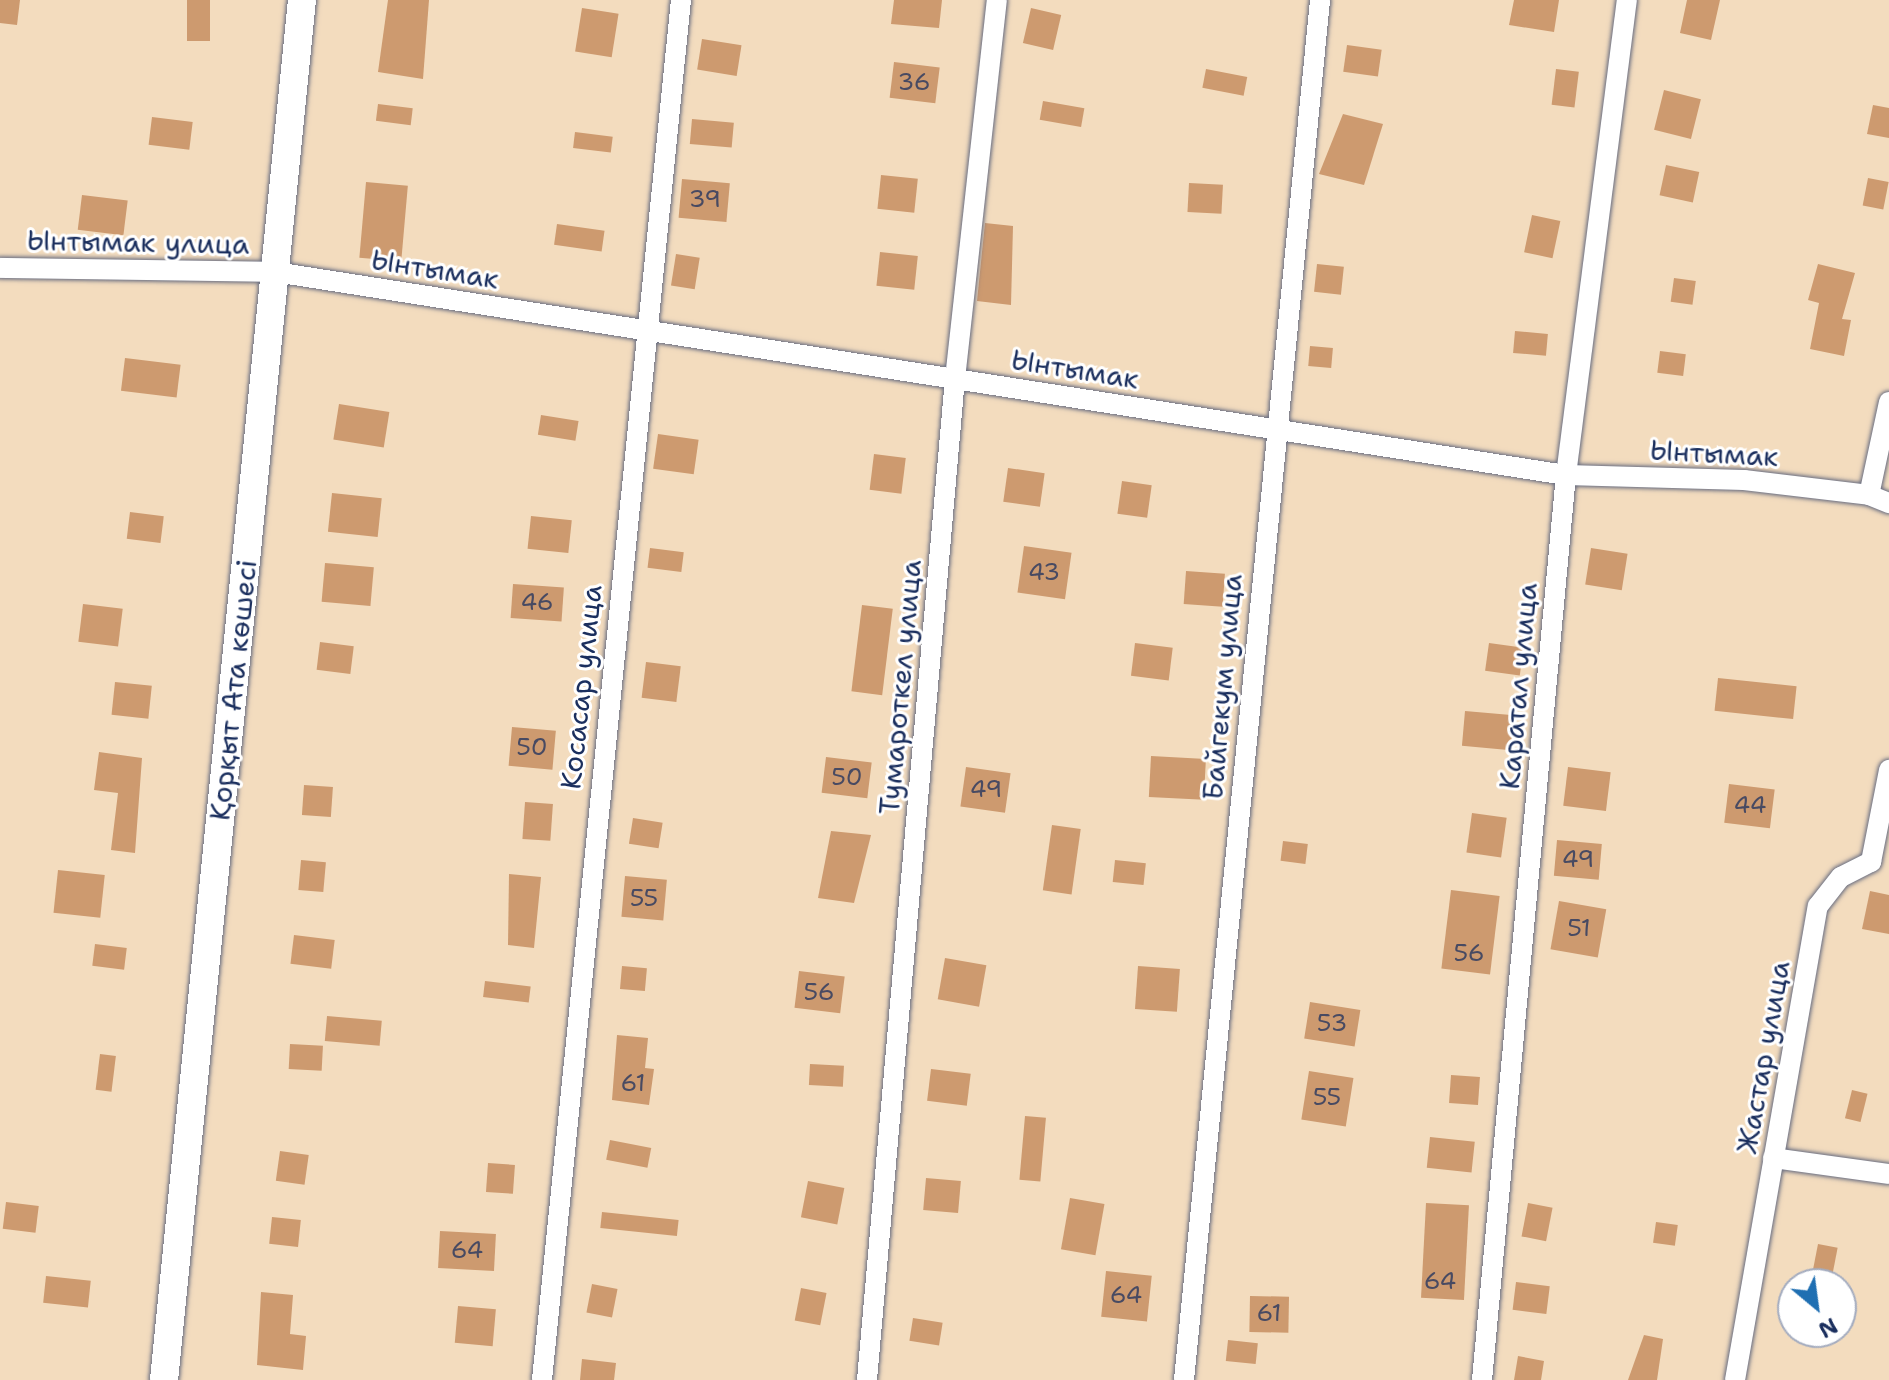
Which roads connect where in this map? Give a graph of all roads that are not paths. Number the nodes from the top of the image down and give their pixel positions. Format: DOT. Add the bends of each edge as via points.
graph roads {
  1 [pos="302,0"];
  2 [pos="681,0"];
  3 [pos="997,0"];
  4 [pos="1320,0"];
  5 [pos="1627,0"];
  6 [pos="0,268"];
  7 [pos="275,272"];
  8 [pos="644,330"];
  9 [pos="955,379"];
  10 [pos="1889,402"];
  11 [pos="1275,429"];
  12 [pos="1566,475"];
  13 [pos="1879,499"];
  14 [pos="1889,770"];
  15 [pos="1880,864"];
  16 [pos="1773,1158"];
  17 [pos="1889,1174"];
  18 [pos="164,1380"];
  19 [pos="542,1380"];
  20 [pos="867,1380"];
  21 [pos="1184,1380"];
  22 [pos="1482,1380"];
  23 [pos="1735,1380"];
  1 -- 7 [label="main road, Қорқыт Ата көшесі"];
  2 -- 8 [label="street, Косасар улица"];
  3 -- 9 [label="street, Тумароткел улица"];
  4 -- 11 [label="street, Байгекум улица"];
  5 -- 12 [label="street, Каратал улица"];
  6 -- 7 [label="street, Ынтымак улица"];
  7 -- 8 [label="street, Ынтымак"];
  7 -- 18 [label="main road, Қорқыт Ата көшесі"];
  8 -- 9 [label="street, Ынтымак"];
  8 -- 19 [label="street, Косасар улица"];
  9 -- 11 [label="street, Ынтымак"];
  9 -- 20 [label="street, Тумароткел улица"];
  10 -- 13 [label="street"];
  11 -- 12 [label="street, Ынтымак"];
  11 -- 21 [label="street, Байгекум улица"];
  12 -- 13 [label="street, Ынтымак" via="1744,480"];
  12 -- 22 [label="street, Каратал улица"];
  14 -- 15 [label="street, Жастар улица"];
  15 -- 16 [label="street, Жастар улица" via="1841,877 1818,906"];
  16 -- 17 [label="street"];
  16 -- 23 [label="street, Жастар улица"];
}
